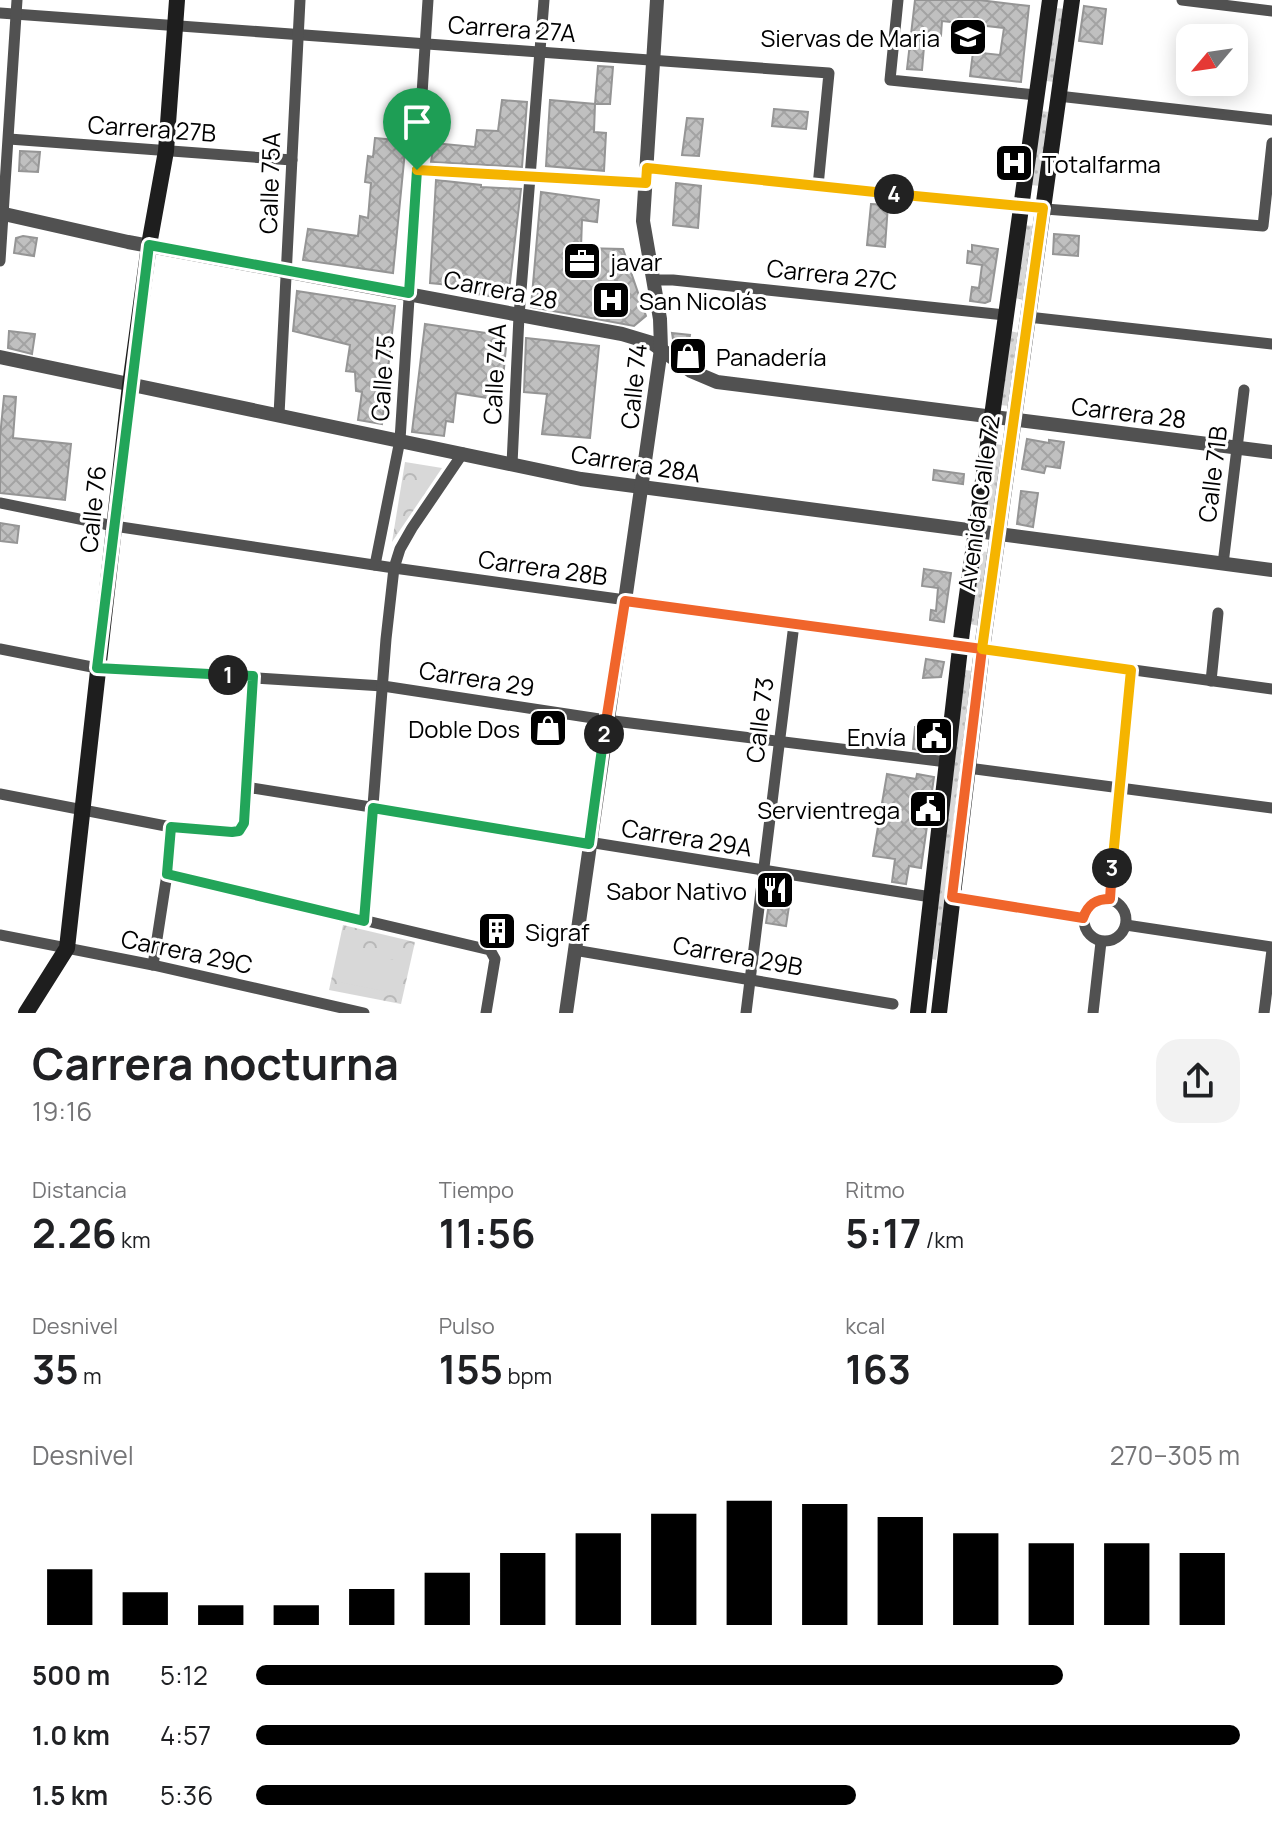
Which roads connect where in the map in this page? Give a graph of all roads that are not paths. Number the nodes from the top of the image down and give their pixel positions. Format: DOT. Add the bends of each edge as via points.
graph roads {
  1 [pos="17,0"];
  2 [pos="177,0"];
  3 [pos="300,0"];
  4 [pos="428,0"];
  5 [pos="544,0"];
  6 [pos="657,0"];
  7 [pos="898,0"];
  8 [pos="1050,0"];
  9 [pos="1072,0"];
  10 [pos="1182,0"];
  11 [pos="1272,11"];
  12 [pos="0,13"];
  13 [pos="16,14"];
  14 [pos="176,26"];
  15 [pos="297,35"];
  16 [pos="425,44"];
  17 [pos="540,52"];
  18 [pos="654,60"];
  19 [pos="1036,95"];
  20 [pos="1058,96"];
  21 [pos="1272,120"];
  22 [pos="9,139"];
  23 [pos="1272,143"];
  24 [pos="166,151"];
  25 [pos="292,160"];
  26 [pos="417,170"];
  27 [pos="646,176"];
  28 [pos="530,177"];
  29 [pos="818,186"];
  30 [pos="1020,207"];
  31 [pos="1043,208"];
  32 [pos="2,213"];
  33 [pos="149,245"];
  34 [pos="0,261"];
  35 [pos="288,271"];
  36 [pos="654,280"];
  37 [pos="409,293"];
  38 [pos="1005,315"];
  39 [pos="519,316"];
  40 [pos="1028,317"];
  41 [pos="1272,344"];
  42 [pos="661,349"];
  43 [pos="0,357"];
  44 [pos="130,385"];
  45 [pos="1244,390"];
  46 [pos="279,415"];
  47 [pos="991,417"];
  48 [pos="1014,419"];
  49 [pos="400,440"];
  50 [pos="1237,448"];
  51 [pos="1272,452"];
  52 [pos="463,453"];
  53 [pos="512,464"];
  54 [pos="642,488"];
  55 [pos="0,503"];
  56 [pos="114,526"];
  57 [pos="976,533"];
  58 [pos="998,536"];
  59 [pos="1223,564"];
  60 [pos="375,565"];
  61 [pos="394,568"];
  62 [pos="1272,570"];
  63 [pos="625,601"];
  64 [pos="1218,613"];
  65 [pos="794,624"];
  66 [pos="961,647"];
  67 [pos="0,649"];
  68 [pos="982,649"];
  69 [pos="97,668"];
  70 [pos="1131,670"];
  71 [pos="253,676"];
  72 [pos="1211,681"];
  73 [pos="383,686"];
  74 [pos="1272,689"];
  75 [pos="606,720"];
  76 [pos="779,741"];
  77 [pos="947,762"];
  78 [pos="968,768"];
  79 [pos="246,787"];
  80 [pos="1119,788"];
  81 [pos="0,794"];
  82 [pos="373,808"];
  83 [pos="1272,808"];
  84 [pos="83,810"];
  85 [pos="171,827"];
  86 [pos="589,844"];
  87 [pos="763,872"];
  88 [pos="167,874"];
  89 [pos="931,897"];
  90 [pos="952,897"];
  91 [pos="1110,899"];
  92 [pos="1083,918"];
  93 [pos="364,921"];
  94 [pos="1126,925"];
  95 [pos="0,935"];
  96 [pos="1101,942"];
  97 [pos="67,948"];
  98 [pos="1272,948"];
  99 [pos="574,950"];
  100 [pos="153,965"];
  101 [pos="943,974"];
  102 [pos="749,979"];
  103 [pos="921,990"];
  104 [pos="893,1004"];
  105 [pos="26,1013"];
  106 [pos="364,1013"];
  107 [pos="486,1013"];
  108 [pos="566,1013"];
  109 [pos="746,1013"];
  110 [pos="909,1013"];
  111 [pos="918,1013"];
  112 [pos="939,1013"];
  113 [pos="951,1013"];
  114 [pos="1093,1013"];
  115 [pos="1264,1013"];
  1 -- 13 [label="street"];
  2 -- 14 [label="main road, Calle 76"];
  3 -- 15 [label="street, Calle 75A"];
  4 -- 16 [label="street, Calle 75"];
  5 -- 17 [label="street, Calle 74A"];
  6 -- 18 [label="street, Calle 74"];
  7 -- 19 [label="street" via="890,80"];
  8 -- 19 [label="main road, Avenida Calle 72"];
  9 -- 20 [label="main road, Avenida Calle 72"];
  10 -- 11 [label="street"];
  12 -- 13 [label="street, Carrera 27A"];
  13 -- 14 [label="street, Carrera 27A"];
  13 -- 22 [label="street"];
  14 -- 15 [label="street, Carrera 27A"];
  14 -- 24 [label="main road, Calle 76"];
  15 -- 16 [label="street, Carrera 27A"];
  15 -- 25 [label="street, Calle 75A"];
  16 -- 17 [label="street, Carrera 27A"];
  16 -- 26 [label="street, Calle 75"];
  17 -- 18 [label="street, Carrera 27A"];
  17 -- 28 [label="street, Calle 74A"];
  18 -- 27 [label="street, Calle 74"];
  18 -- 29 [label="street, Carrera 27A" via="829,73"];
  19 -- 30 [label="main road, Avenida Calle 72"];
  20 -- 21 [label="street"];
  20 -- 31 [label="main road, Avenida Calle 72"];
  22 -- 24 [label="street, Carrera 27B"];
  22 -- 32 [label="street"];
  23 -- 31 [label="street" via="1263,226"];
  24 -- 25 [label="street, Carrera 27B"];
  24 -- 33 [label="main road, Calle 76"];
  25 -- 35 [label="street, Calle 75A"];
  26 -- 28 [label="street"];
  26 -- 37 [label="street, Calle 75"];
  27 -- 28 [label="street"];
  27 -- 29 [label="street"];
  27 -- 36 [label="street, Calle 74" via="644,235"];
  28 -- 39 [label="street, Calle 74A"];
  29 -- 30 [label="street"];
  30 -- 31 [label="street"];
  30 -- 38 [label="main road, Avenida Calle 72"];
  31 -- 40 [label="main road, Avenida Calle 72"];
  32 -- 33 [label="street, Carrera 28"];
  32 -- 34 [label="street"];
  33 -- 35 [label="street, Carrera 28"];
  33 -- 44 [label="main road, Calle 76"];
  35 -- 37 [label="street, Carrera 28"];
  35 -- 46 [label="street, Calle 75A"];
  36 -- 38 [label="street, Carrera 27C"];
  36 -- 42 [label="street, Calle 74"];
  37 -- 39 [label="street, Carrera 28"];
  37 -- 49 [label="street, Calle 75"];
  38 -- 47 [label="main road, Avenida Calle 72"];
  39 -- 42 [label="street, Carrera 28" via="641,338"];
  39 -- 53 [label="street, Calle 74A"];
  40 -- 41 [label="street"];
  40 -- 48 [label="main road, Avenida Calle 72"];
  42 -- 47 [label="street, Carrera 28" via="717,382"];
  42 -- 54 [label="street, Calle 74"];
  43 -- 44 [label="street, Carrera 28A"];
  44 -- 46 [label="street, Carrera 28A"];
  44 -- 56 [label="main road, Calle 76"];
  45 -- 50 [label="street, Calle 71B"];
  46 -- 49 [label="street, Carrera 28A"];
  47 -- 48 [label="street, Carrera 28"];
  47 -- 57 [label="main road, Avenida Calle 72"];
  48 -- 50 [label="street, Carrera 28"];
  48 -- 58 [label="main road, Avenida Calle 72"];
  49 -- 52 [label="street, Carrera 28A"];
  49 -- 60 [label="street, Calle 75"];
  50 -- 51 [label="street, Carrera 28"];
  50 -- 59 [label="street, Calle 71B"];
  52 -- 53 [label="street, Carrera 28A"];
  52 -- 61 [label="street" via="412,528"];
  53 -- 54 [label="street, Carrera 28A"];
  54 -- 57 [label="street, Carrera 28A"];
  54 -- 63 [label="street, Calle 74"];
  55 -- 56 [label="street, Carrera 28B"];
  56 -- 60 [label="street, Carrera 28B"];
  56 -- 69 [label="main road, Calle 76"];
  57 -- 58 [label="street, Carrera 28A"];
  57 -- 66 [label="main road, Avenida Calle 72"];
  58 -- 59 [label="street, Carrera 28A"];
  58 -- 68 [label="main road, Avenida Calle 72"];
  59 -- 62 [label="street, Carrera 28A"];
  60 -- 61 [label="street, Carrera 28B"];
  61 -- 63 [label="street, Carrera 28B"];
  61 -- 73 [label="street"];
  63 -- 65 [label="street, Carrera 28B"];
  63 -- 75 [label="street, Calle 74"];
  64 -- 72 [label="street"];
  65 -- 66 [label="street, Carrera 28B"];
  65 -- 76 [label="street, Calle 73"];
  66 -- 68 [label="street, Carrera 28B"];
  66 -- 77 [label="main road, Avenida Calle 72"];
  67 -- 69 [label="street, Carrera 29"];
  68 -- 70 [label="street, Carrera 28B"];
  68 -- 78 [label="main road, Avenida Calle 72"];
  69 -- 71 [label="street, Carrera 29"];
  69 -- 84 [label="main road, Calle 76"];
  70 -- 72 [label="street, Carrera 28B"];
  70 -- 80 [label="street"];
  71 -- 73 [label="street, Carrera 29"];
  71 -- 79 [label="street"];
  72 -- 74 [label="street, Carrera 28B"];
  73 -- 75 [label="street, Carrera 29"];
  73 -- 82 [label="street"];
  75 -- 76 [label="street, Carrera 29"];
  75 -- 86 [label="street, Calle 74"];
  76 -- 77 [label="street, Carrera 29"];
  76 -- 87 [label="street, Calle 73"];
  77 -- 89 [label="main road, Avenida Calle 72"];
  78 -- 80 [label="street"];
  78 -- 90 [label="main road, Avenida Calle 72"];
  79 -- 82 [label="street, Carrera 29A"];
  79 -- 85 [label="street" via="239,831"];
  80 -- 83 [label="street"];
  80 -- 91 [label="street"];
  81 -- 84 [label="street"];
  82 -- 86 [label="street, Carrera 29A"];
  82 -- 93 [label="street"];
  84 -- 85 [label="street"];
  84 -- 97 [label="main road, Calle 76"];
  85 -- 88 [label="street"];
  86 -- 87 [label="street, Carrera 29A"];
  86 -- 99 [label="street, Calle 74"];
  87 -- 89 [label="street, Carrera 29A"];
  87 -- 102 [label="street, Calle 73"];
  88 -- 93 [label="street"];
  88 -- 100 [label="street"];
  89 -- 103 [label="main road, Avenida Calle 72"];
  90 -- 92 [label="street"];
  90 -- 101 [label="main road, Avenida Calle 72"];
  91 -- 92 [label="street" via="1092,902"];
  91 -- 94 [label="street" via="1123,909"];
  92 -- 96 [label="street" via="1088,933"];
  93 -- 107 [label="street" via="494,954"];
  94 -- 96 [label="street" via="1117,938"];
  94 -- 98 [label="street"];
  95 -- 97 [label="street, Carrera 29C"];
  96 -- 114 [label="street"];
  97 -- 100 [label="street, Carrera 29C"];
  97 -- 105 [label="main road, Calle 76"];
  98 -- 115 [label="street"];
  99 -- 102 [label="street, Carrera 29B"];
  99 -- 108 [label="street, Calle 74"];
  100 -- 106 [label="street, Carrera 29C"];
  101 -- 112 [label="main road, Avenida Calle 72"];
  101 -- 113 [label="main road"];
  102 -- 104 [label="street, Carrera 29B"];
  102 -- 109 [label="street, Calle 73"];
  103 -- 110 [label="main road"];
  103 -- 111 [label="main road, Avenida Calle 72"];
}
